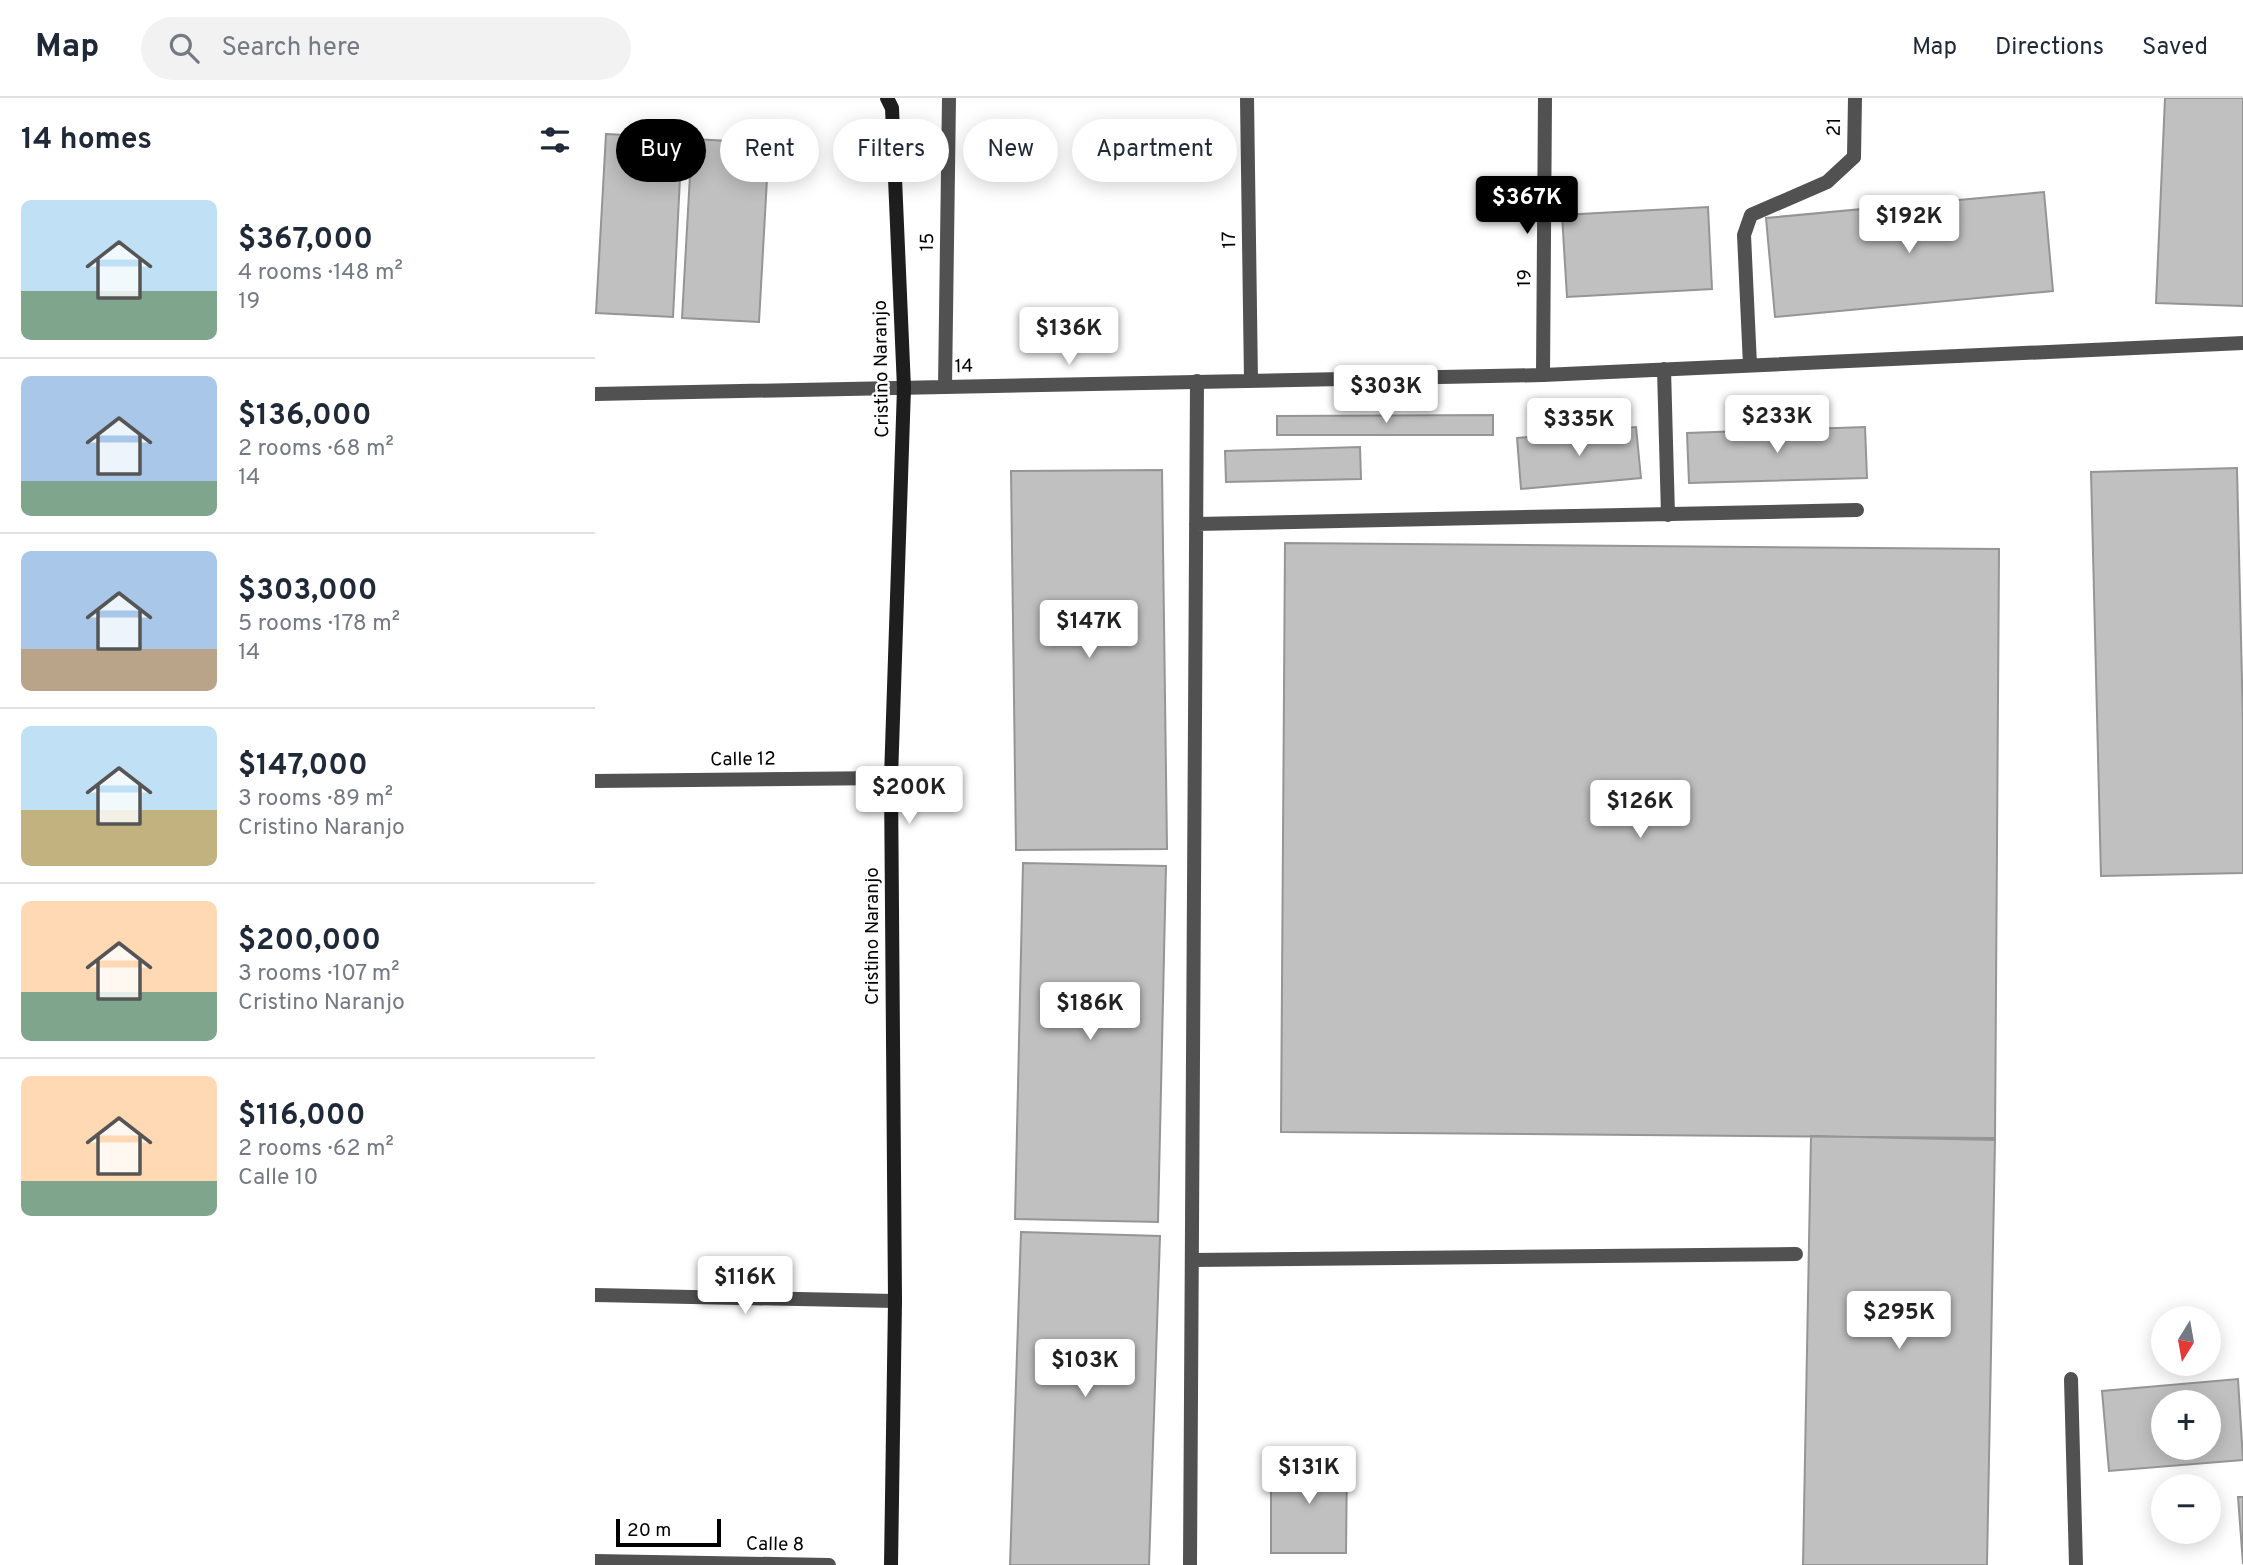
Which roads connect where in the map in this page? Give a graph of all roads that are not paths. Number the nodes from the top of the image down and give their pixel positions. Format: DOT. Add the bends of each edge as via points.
graph roads {
  1 [pos="887,98"];
  2 [pos="949,98"];
  3 [pos="1247,98"];
  4 [pos="1545,98"];
  5 [pos="1855,98"];
  6 [pos="2243,344"];
  7 [pos="1750,365"];
  8 [pos="1664,369"];
  9 [pos="1543,375"];
  10 [pos="1251,381"];
  11 [pos="1197,382"];
  12 [pos="904,387"];
  13 [pos="945,387"];
  14 [pos="595,394"];
  15 [pos="1857,510"];
  16 [pos="1668,515"];
  17 [pos="1196,524"];
  18 [pos="891,778"];
  19 [pos="595,781"];
  20 [pos="1796,1254"];
  21 [pos="1192,1260"];
  22 [pos="595,1295"];
  23 [pos="895,1301"];
  24 [pos="2071,1379"];
  25 [pos="595,1561"];
  26 [pos="829,1565"];
  27 [pos="891,1565"];
  28 [pos="1190,1565"];
  29 [pos="2076,1565"];
  1 -- 12 [label="street, Cristino Naranjo" via="892,108"];
  2 -- 13 [label="street, 15"];
  3 -- 10 [label="street, 17"];
  4 -- 9 [label="street, 19"];
  5 -- 7 [label="street, 21" via="1854,157 1827,182 1751,215 1744,235"];
  6 -- 7 [label="street, 14"];
  7 -- 8 [label="street, 14"];
  8 -- 9 [label="street, 14"];
  8 -- 16 [label="street"];
  9 -- 10 [label="street, 14"];
  10 -- 11 [label="street, 14"];
  11 -- 13 [label="street, 14"];
  11 -- 17 [label="street"];
  12 -- 13 [label="street, 14"];
  12 -- 14 [label="street, 14"];
  12 -- 18 [label="street, Cristino Naranjo"];
  15 -- 16 [label="street"];
  16 -- 17 [label="street"];
  17 -- 21 [label="street"];
  18 -- 19 [label="street, Calle 12"];
  18 -- 23 [label="street, Cristino Naranjo"];
  20 -- 21 [label="street"];
  21 -- 28 [label="street"];
  22 -- 23 [label="street"];
  23 -- 27 [label="street, Cristino Naranjo"];
  24 -- 29 [label="street"];
  25 -- 26 [label="street, Calle 8"];
}
